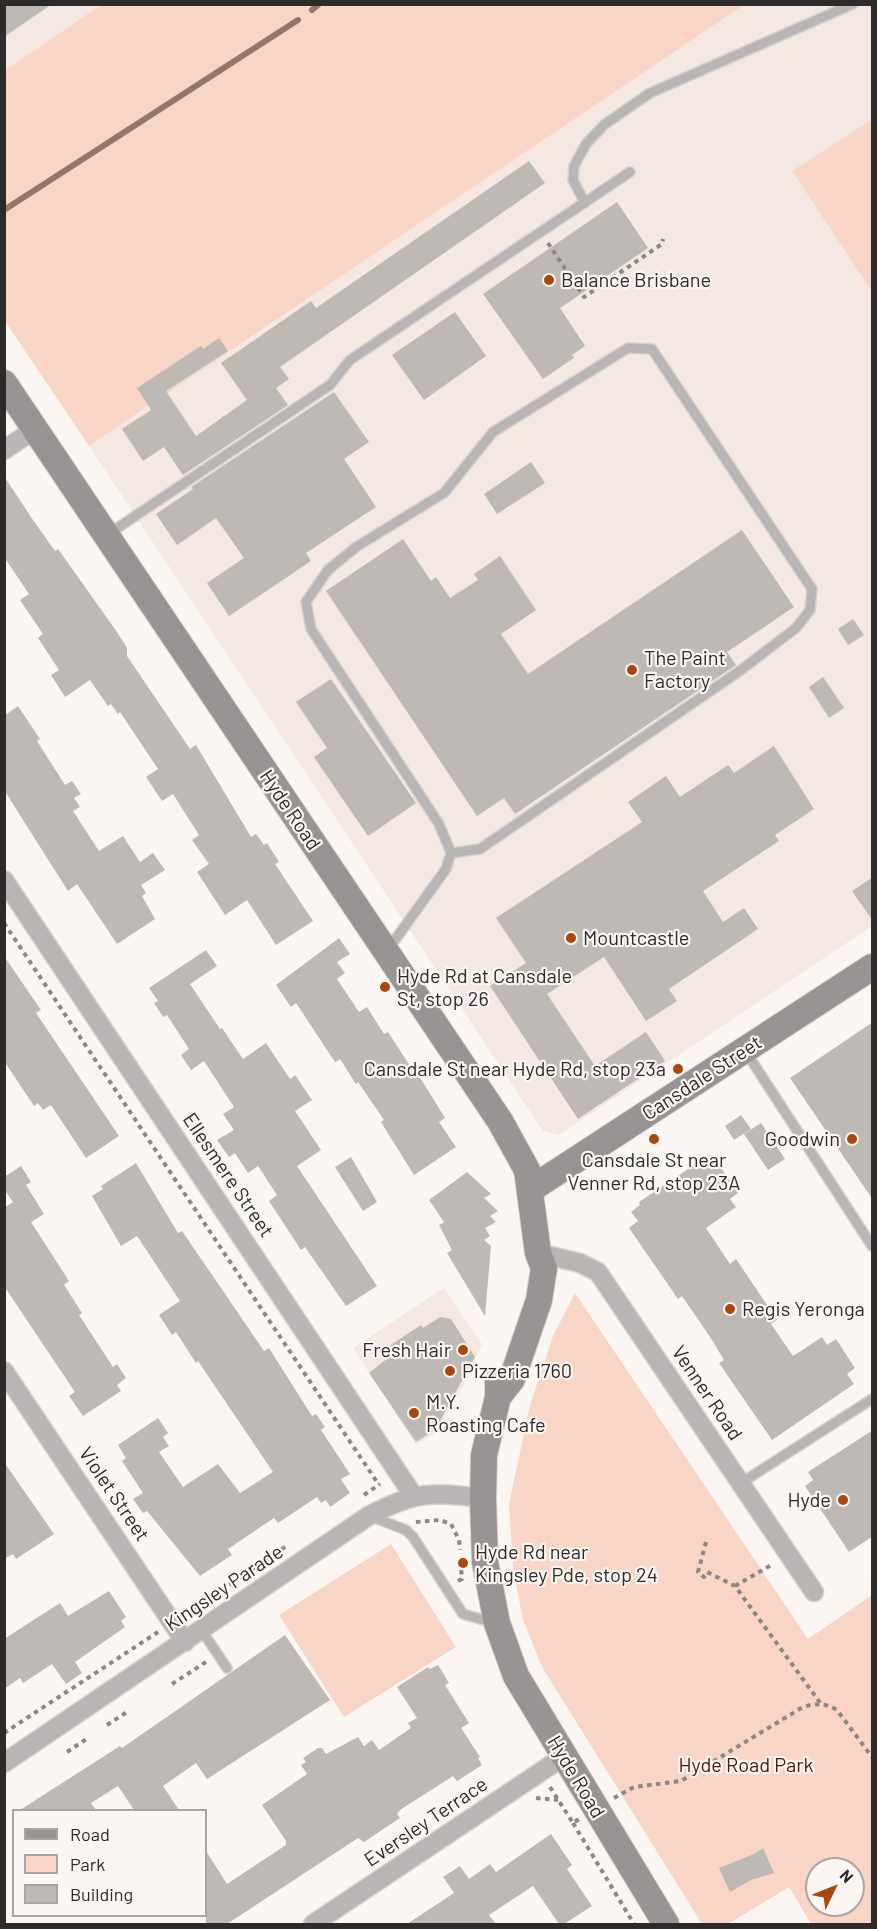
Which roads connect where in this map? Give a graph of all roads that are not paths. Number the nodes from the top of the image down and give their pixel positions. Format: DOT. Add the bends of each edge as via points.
graph roads {
  1 [pos="853,4"];
  2 [pos="630,172"];
  3 [pos="585,203"];
  4 [pos="4,383"];
  5 [pos="35,429"];
  6 [pos="4,450"];
  7 [pos="107,535"];
  8 [pos="451,853"];
  9 [pos="4,880"];
  10 [pos="386,954"];
  11 [pos="873,967"];
  12 [pos="744,1050"];
  13 [pos="531,1188"];
  14 [pos="873,1246"];
  15 [pos="538,1253"];
  16 [pos="4,1371"];
  17 [pos="873,1399"];
  18 [pos="741,1483"];
  19 [pos="413,1495"];
  20 [pos="483,1498"];
  21 [pos="370,1515"];
  22 [pos="814,1592"];
  23 [pos="497,1623"];
  24 [pos="202,1631"];
  25 [pos="185,1642"];
  26 [pos="227,1668"];
  27 [pos="563,1757"];
  28 [pos="4,1763"];
  29 [pos="313,1924"];
  30 [pos="666,1924"];
  1 -- 3 [label="lane" via="650,93 605,124 586,144 574,166 573,180"];
  2 -- 3 [label="lane"];
  3 -- 7 [label="lane" via="350,360 330,385"];
  4 -- 5 [label="street, Hyde Road"];
  5 -- 6 [label="street"];
  5 -- 7 [label="street, Hyde Road"];
  7 -- 10 [label="street, Hyde Road"];
  8 -- 8 [label="lane" via="439,824 311,629 306,602 328,570 356,547 444,493 494,432 628,348 652,350 812,589 810,610 796,628 741,670 490,843 480,849"];
  8 -- 10 [label="lane" via="446,869"];
  9 -- 19 [label="street, Ellesmere Street"];
  10 -- 13 [label="street, Hyde Road" via="500,1121 527,1170"];
  11 -- 12 [label="street, Cansdale Street"];
  12 -- 13 [label="street, Cansdale Street"];
  12 -- 14 [label="lane"];
  13 -- 15 [label="street, Hyde Road"];
  15 -- 18 [label="street, Venner Road" via="580,1263 598,1272"];
  15 -- 20 [label="street, Hyde Road" via="544,1268 539,1300 512,1379 498,1397 484,1455"];
  16 -- 25 [label="street, Violet Street"];
  17 -- 18 [label="lane"];
  18 -- 22 [label="street, Venner Road"];
  19 -- 20 [label="street, Kingsley Parade" via="442,1493"];
  19 -- 21 [label="street, Kingsley Parade"];
  20 -- 23 [label="street, Hyde Road" via="486,1562"];
  21 -- 23 [label="lane" via="406,1530 413,1537 463,1614"];
  21 -- 24 [label="street, Kingsley Parade"];
  23 -- 27 [label="street, Hyde Road" via="516,1676"];
  24 -- 25 [label="street, Kingsley Parade"];
  24 -- 26 [label="lane"];
  25 -- 28 [label="street, Kingsley Parade"];
  27 -- 29 [label="street, Eversley Terrace"];
  27 -- 30 [label="street, Hyde Road"];
}
